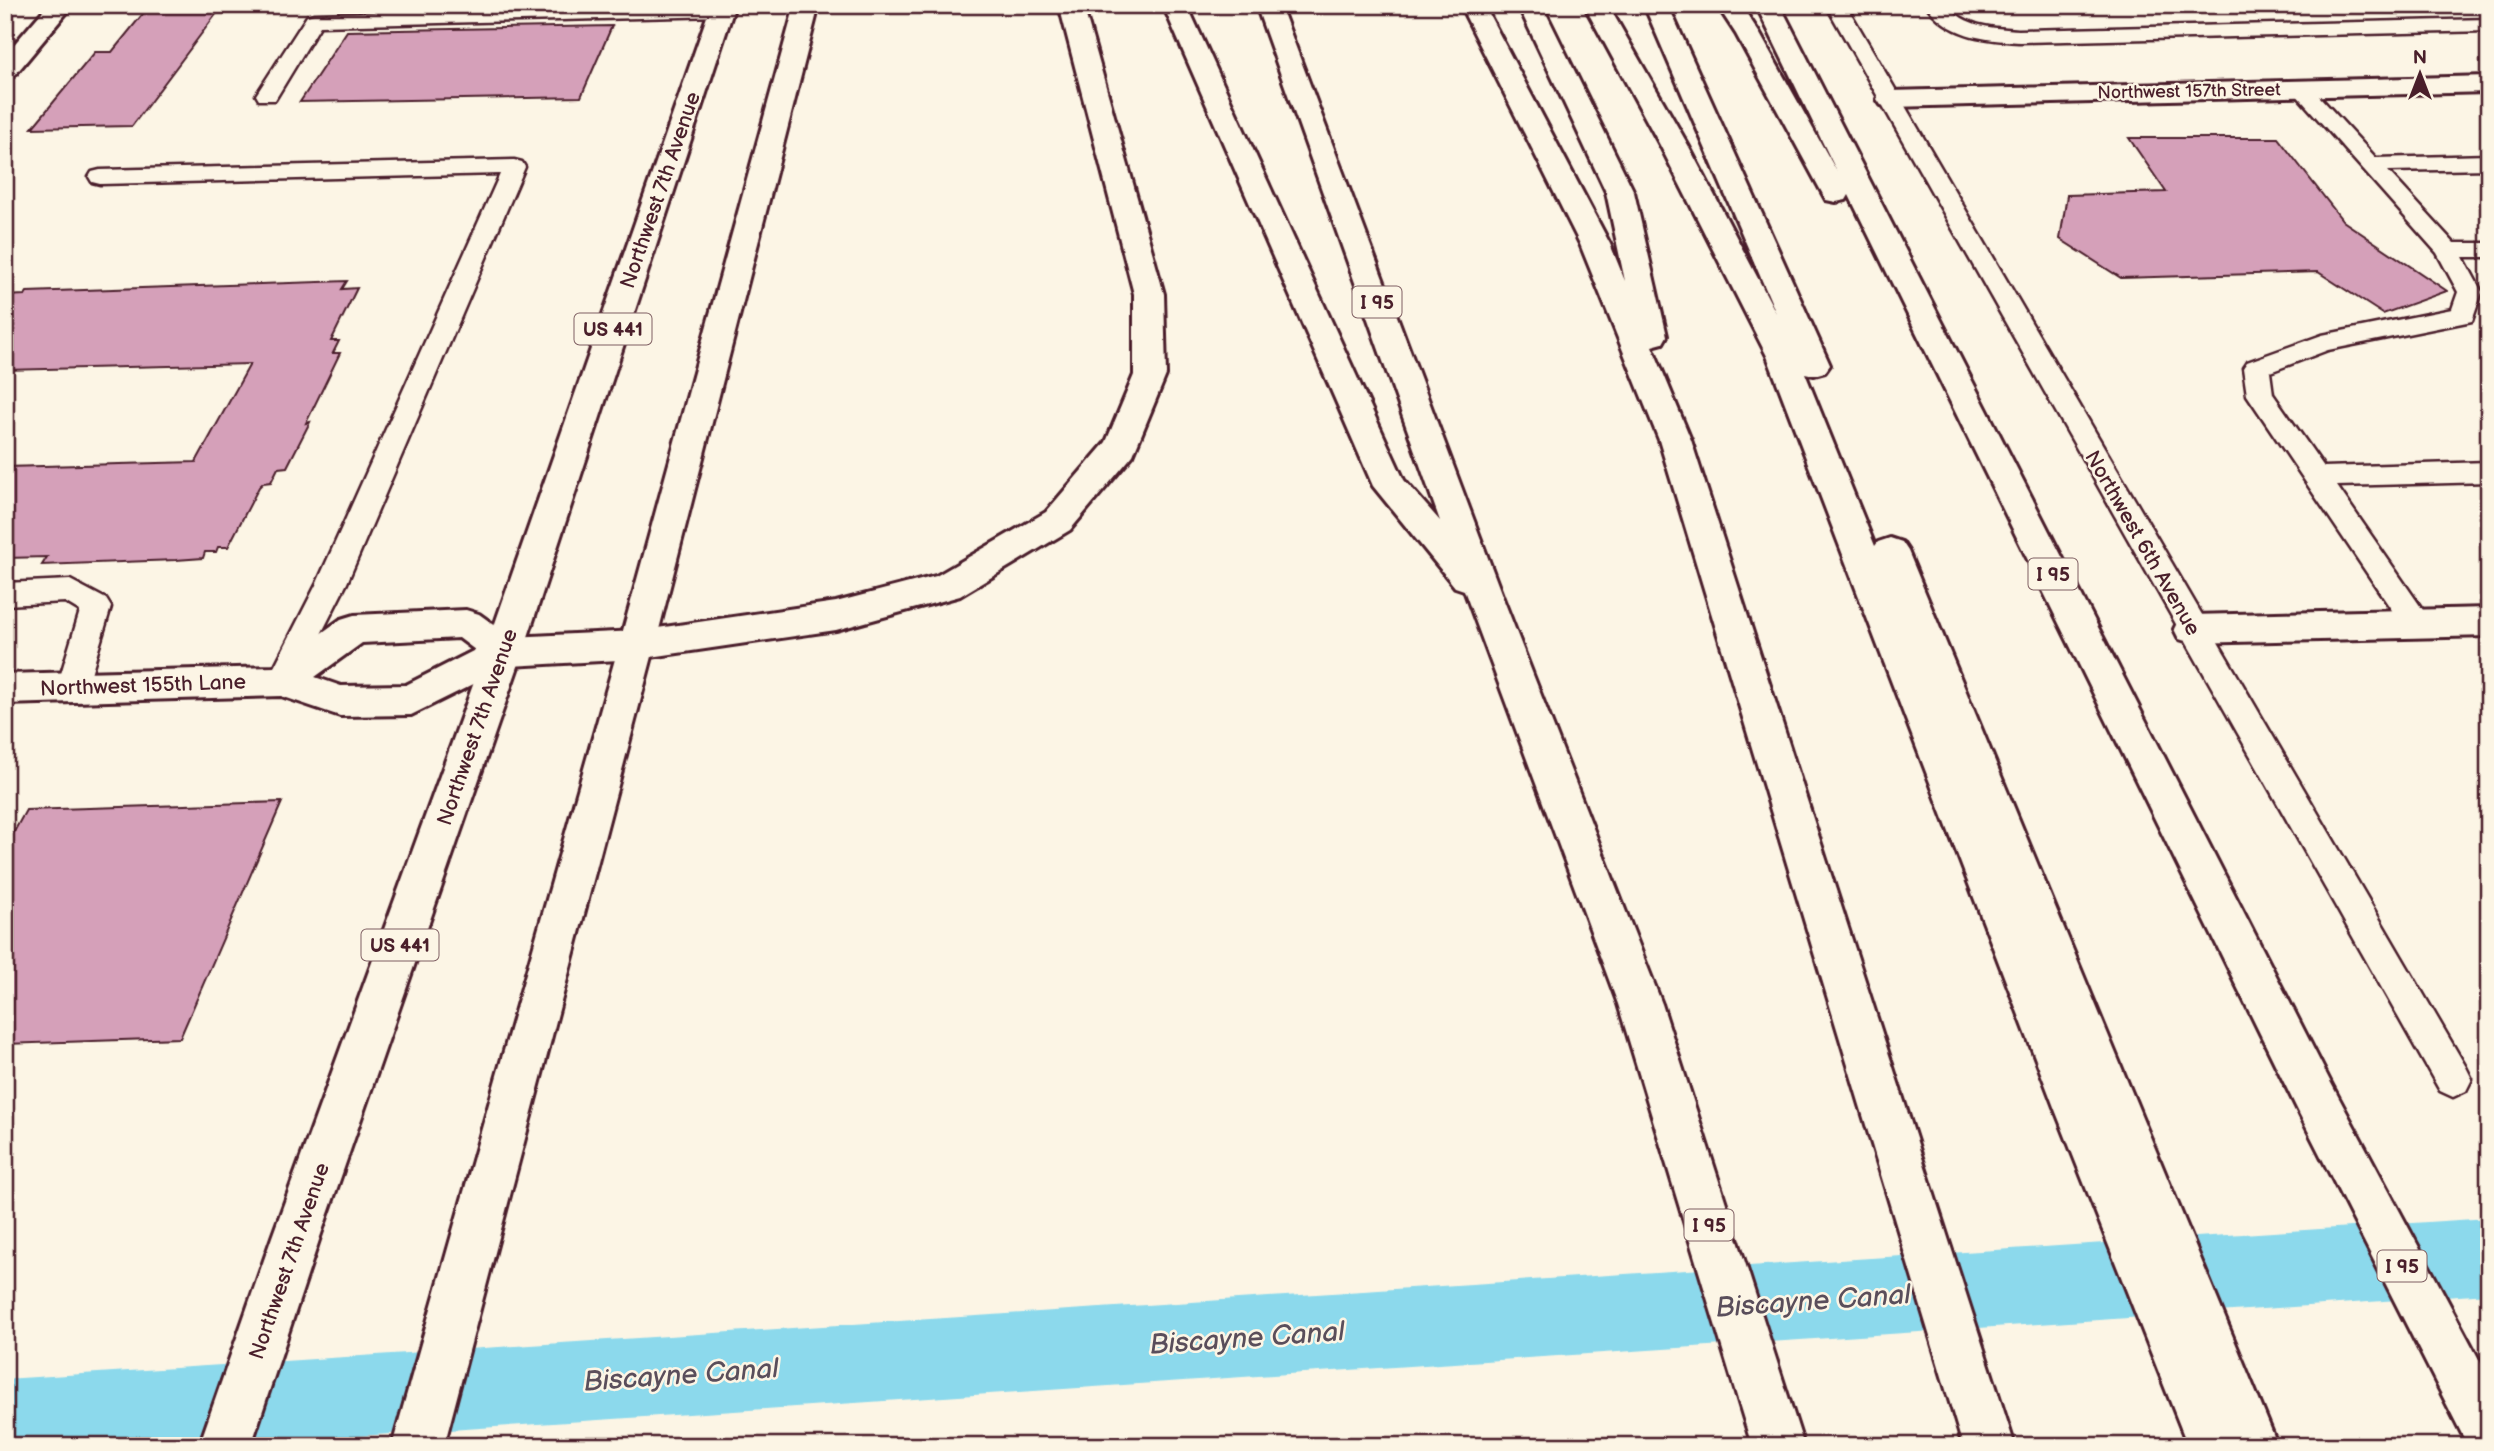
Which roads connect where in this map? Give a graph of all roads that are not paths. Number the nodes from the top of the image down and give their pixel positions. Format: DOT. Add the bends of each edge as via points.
graph roads {
  1 [pos="61,5"];
  2 [pos="807,5"];
  3 [pos="1071,5"];
  4 [pos="1175,5"];
  5 [pos="1268,5"];
  6 [pos="1472,5"];
  7 [pos="1530,5"];
  8 [pos="1574,5"];
  9 [pos="1596,5"];
  10 [pos="1656,5"];
  11 [pos="1729,5"];
  12 [pos="1768,5"];
  13 [pos="1836,5"];
  14 [pos="1936,5"];
  15 [pos="2383,5"];
  16 [pos="722,8"];
  17 [pos="319,13"];
  18 [pos="2489,25"];
  19 [pos="2404,26"];
  20 [pos="5,40"];
  21 [pos="31,40"];
  22 [pos="5,71"];
  23 [pos="2489,85"];
  24 [pos="2301,88"];
  25 [pos="267,95"];
  26 [pos="1890,99"];
  27 [pos="1674,145"];
  28 [pos="2489,162"];
  29 [pos="2369,165"];
  30 [pos="100,177"];
  31 [pos="2446,250"];
  32 [pos="2489,250"];
  33 [pos="2468,300"];
  34 [pos="2489,319"];
  35 [pos="1675,440"];
  36 [pos="2489,472"];
  37 [pos="2318,477"];
  38 [pos="5,594"];
  39 [pos="1485,598"];
  40 [pos="2489,622"];
  41 [pos="2417,623"];
  42 [pos="2192,629"];
  43 [pos="638,645"];
  44 [pos="504,652"];
  45 [pos="2098,663"];
  46 [pos="282,681"];
  47 [pos="72,687"];
  48 [pos="6,691"];
  49 [pos="2452,1079"];
  50 [pos="2095,1105"];
  51 [pos="2489,1432"];
  52 [pos="225,1446"];
  53 [pos="418,1446"];
  54 [pos="1778,1446"];
  55 [pos="1989,1446"];
  56 [pos="2214,1446"];
  57 [pos="2252,1446"];
  1 -- 21 [label="main road"];
  2 -- 43 [label="main road"];
  3 -- 43 [label="main road, Northwest 155th Lane" via="1149,294 1150,375 1121,447 1058,521 947,587 835,616"];
  4 -- 39 [label="main road" via="1390,486"];
  5 -- 39 [label="main road, I 95"];
  6 -- 35 [label="main road" via="1595,244"];
  7 -- 35 [label="main road" via="1620,192"];
  8 -- 27 [label="main road"];
  9 -- 27 [label="main road"];
  10 -- 50 [label="main road" via="1817,371"];
  11 -- 45 [label="main road" via="1863,242 2031,588"];
  12 -- 45 [label="main road, I 95"];
  13 -- 26 [label="lane, Northwest 6th Avenue"];
  14 -- 19 [label="lane" via="1954,24 1970,30 2019,36"];
  15 -- 19 [label="lane"];
  16 -- 17 [label="lane"];
  16 -- 44 [label="main road, Northwest 7th Avenue / US 441"];
  17 -- 25 [label="lane"];
  18 -- 19 [label="lane"];
  20 -- 21 [label="main road"];
  21 -- 22 [label="main road"];
  23 -- 24 [label="main road, Northwest 157th Street"];
  24 -- 26 [label="main road, Northwest 157th Street"];
  24 -- 29 [label="lane"];
  26 -- 42 [label="lane, Northwest 6th Avenue"];
  27 -- 50 [label="main road" via="1783,356"];
  28 -- 29 [label="lane"];
  29 -- 31 [label="lane"];
  30 -- 46 [label="lane" via="514,167 332,583"];
  31 -- 32 [label="lane"];
  31 -- 33 [label="lane" via="2470,292"];
  33 -- 34 [label="lane"];
  33 -- 37 [label="lane" via="2463,315 2322,343 2256,368 2260,395"];
  35 -- 55 [label="main road"];
  36 -- 37 [label="lane"];
  37 -- 41 [label="lane"];
  38 -- 47 [label="lane" via="70,591 96,607"];
  39 -- 54 [label="main road, I 95" via="1640,1004"];
  40 -- 41 [label="main road"];
  41 -- 42 [label="main road"];
  42 -- 49 [label="lane, Northwest 6th Avenue"];
  43 -- 44 [label="main road, Northwest 155th Lane"];
  43 -- 53 [label="main road"];
  44 -- 46 [label="main road, Northwest 155th Lane" via="411,700 340,701"];
  44 -- 46 [label="main road" via="466,624 354,629"];
  44 -- 52 [label="main road, Northwest 7th Avenue / US 441"];
  45 -- 51 [label="main road, I 95" via="2316,1100"];
  46 -- 47 [label="main road, Northwest 155th Lane"];
  47 -- 48 [label="main road, Northwest 155th Lane"];
  50 -- 56 [label="main road"];
  50 -- 57 [label="main road"];
}
